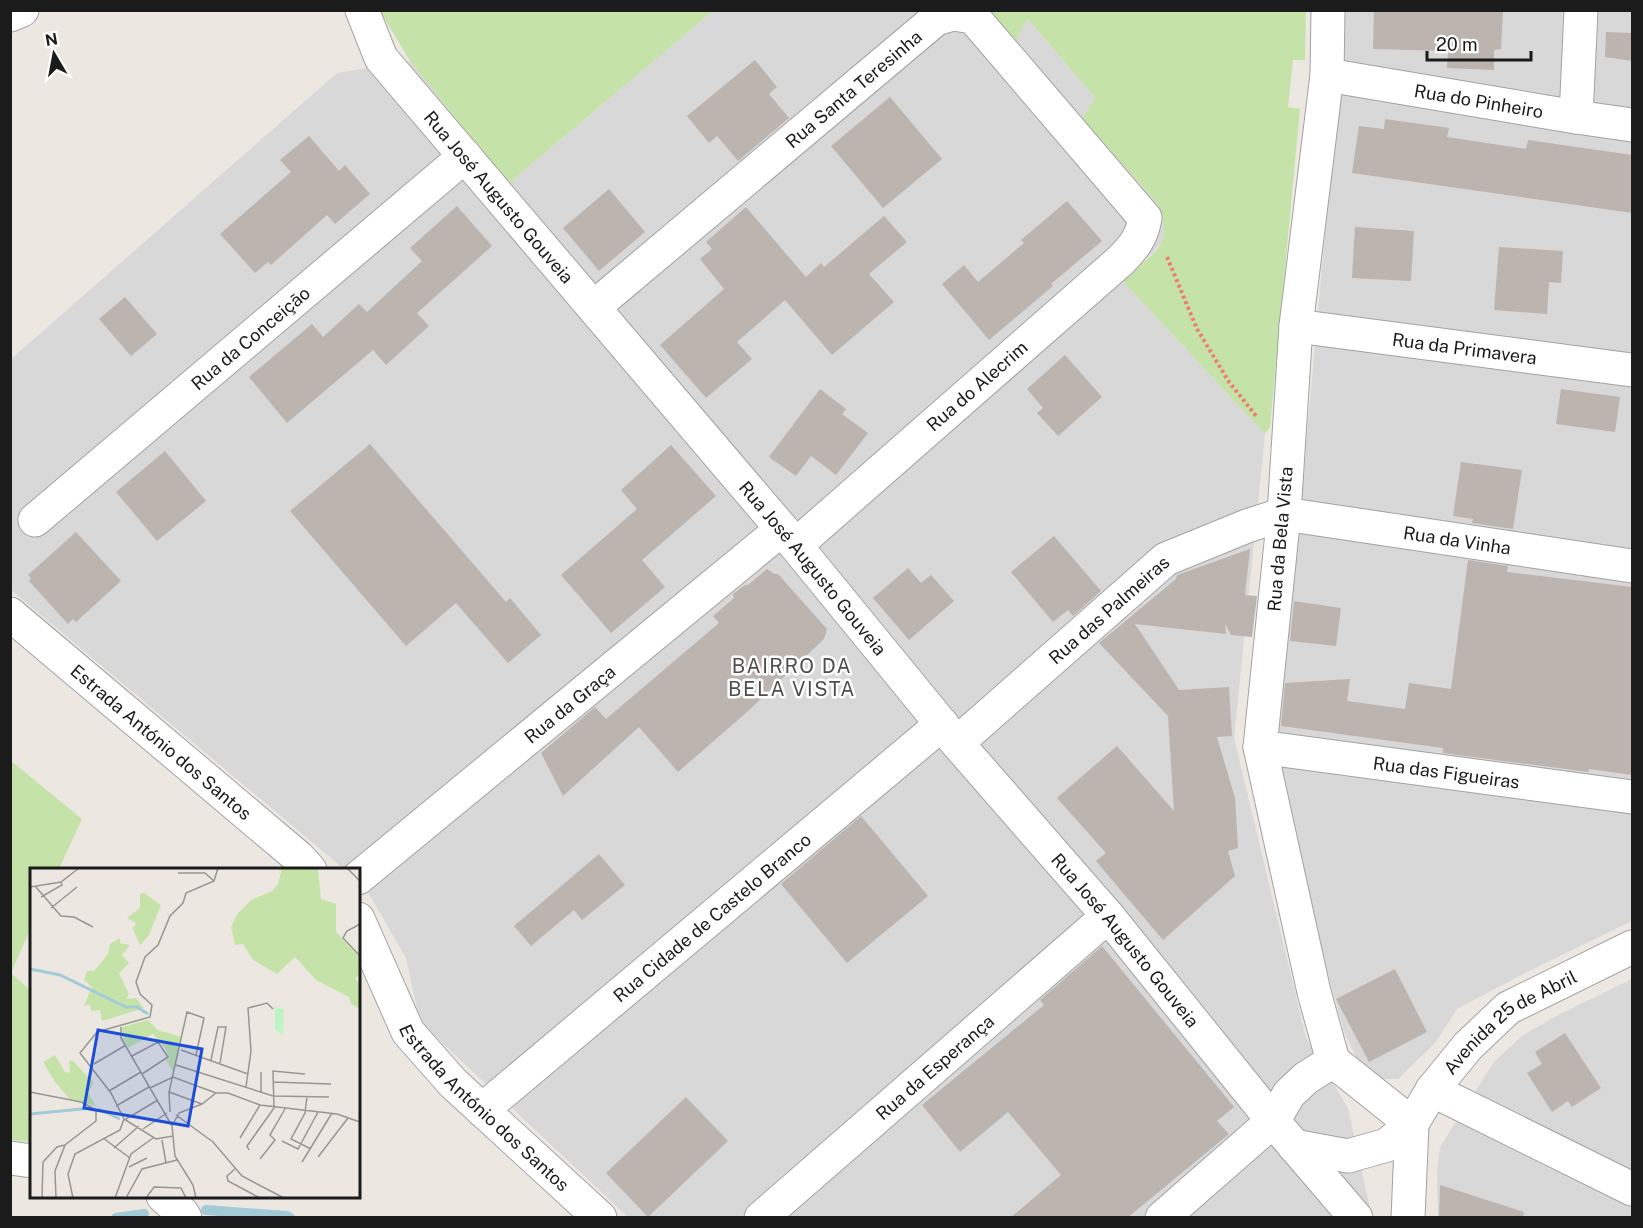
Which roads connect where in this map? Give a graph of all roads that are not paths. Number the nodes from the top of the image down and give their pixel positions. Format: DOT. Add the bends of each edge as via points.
graph roads {
  1 [pos="22,10"];
  2 [pos="362,10"];
  3 [pos="1328,10"];
  4 [pos="1581,10"];
  5 [pos="10,15"];
  6 [pos="1327,75"];
  7 [pos="1576,117"];
  8 [pos="1632,125"];
  9 [pos="465,156"];
  10 [pos="1143,226"];
  11 [pos="594,307"];
  12 [pos="1296,326"];
  13 [pos="1632,370"];
  14 [pos="1284,514"];
  15 [pos="35,520"];
  16 [pos="789,537"];
  17 [pos="1632,566"];
  18 [pos="10,614"];
  19 [pos="950,734"];
  20 [pos="1260,747"];
  21 [pos="1632,797"];
  22 [pos="308,868"];
  23 [pos="360,876"];
  24 [pos="1108,916"];
  25 [pos="360,924"];
  26 [pos="1632,947"];
  27 [pos="1333,1061"];
  28 [pos="1432,1090"];
  29 [pos="482,1110"];
  30 [pos="1273,1121"];
  31 [pos="1412,1124"];
  32 [pos="1294,1146"];
  33 [pos="10,1158"];
  34 [pos="30,1161"];
  35 [pos="1632,1189"];
  36 [pos="164,1198"];
  37 [pos="185,1218"];
  38 [pos="600,1218"];
  39 [pos="761,1218"];
  40 [pos="1162,1218"];
  41 [pos="1356,1218"];
  42 [pos="1408,1218"];
  1 -- 5 [label="street"];
  2 -- 9 [label="street, Rua José Augusto Gouveia" via="381,58"];
  3 -- 6 [label="street, Rua da Bela Vista"];
  4 -- 7 [label="street"];
  6 -- 7 [label="street, Rua do Pinheiro"];
  6 -- 12 [label="street, Rua da Bela Vista"];
  7 -- 8 [label="street, Rua do Pinheiro"];
  9 -- 11 [label="street, Rua José Augusto Gouveia"];
  9 -- 15 [label="street, Rua da Conceição"];
  10 -- 11 [label="street, Rua Santa Teresinha" via="973,17 953,14 936,20"];
  10 -- 16 [label="street, Rua do Alecrim" via="1134,248 1120,261"];
  11 -- 16 [label="street, Rua José Augusto Gouveia"];
  12 -- 13 [label="street, Rua da Primavera"];
  12 -- 14 [label="street, Rua da Bela Vista"];
  14 -- 17 [label="street, Rua da Vinha"];
  14 -- 19 [label="street, Rua das Palmeiras" via="1166,559"];
  14 -- 20 [label="street, Rua da Bela Vista"];
  16 -- 19 [label="street, Rua José Augusto Gouveia"];
  16 -- 23 [label="street, Rua da Graça"];
  18 -- 22 [label="street, Estrada António dos Santos"];
  19 -- 24 [label="street, Rua José Augusto Gouveia"];
  19 -- 29 [label="street, Rua Cidade de Castelo Branco"];
  20 -- 21 [label="street, Rua das Figueiras"];
  20 -- 27 [label="street, Rua da Bela Vista"];
  24 -- 30 [label="street, Rua José Augusto Gouveia"];
  24 -- 39 [label="street, Rua da Esperança"];
  25 -- 29 [label="street, Estrada António dos Santos" via="408,1032"];
  26 -- 28 [label="street, Avenida 25 de Abril" via="1508,1008 1468,1046"];
  27 -- 30 [label="street" via="1288,1094"];
  27 -- 31 [label="street"];
  28 -- 31 [label="street, Avenida 25 de Abril"];
  28 -- 35 [label="street"];
  29 -- 38 [label="street, Estrada António dos Santos"];
  30 -- 32 [label="street, Rua José Augusto Gouveia"];
  30 -- 40 [label="street"];
  31 -- 32 [label="street" via="1387,1145 1348,1156"];
  31 -- 42 [label="street"];
  32 -- 41 [label="street, Rua José Augusto Gouveia"];
  33 -- 34 [label="street"];
  36 -- 37 [label="street"];
}
